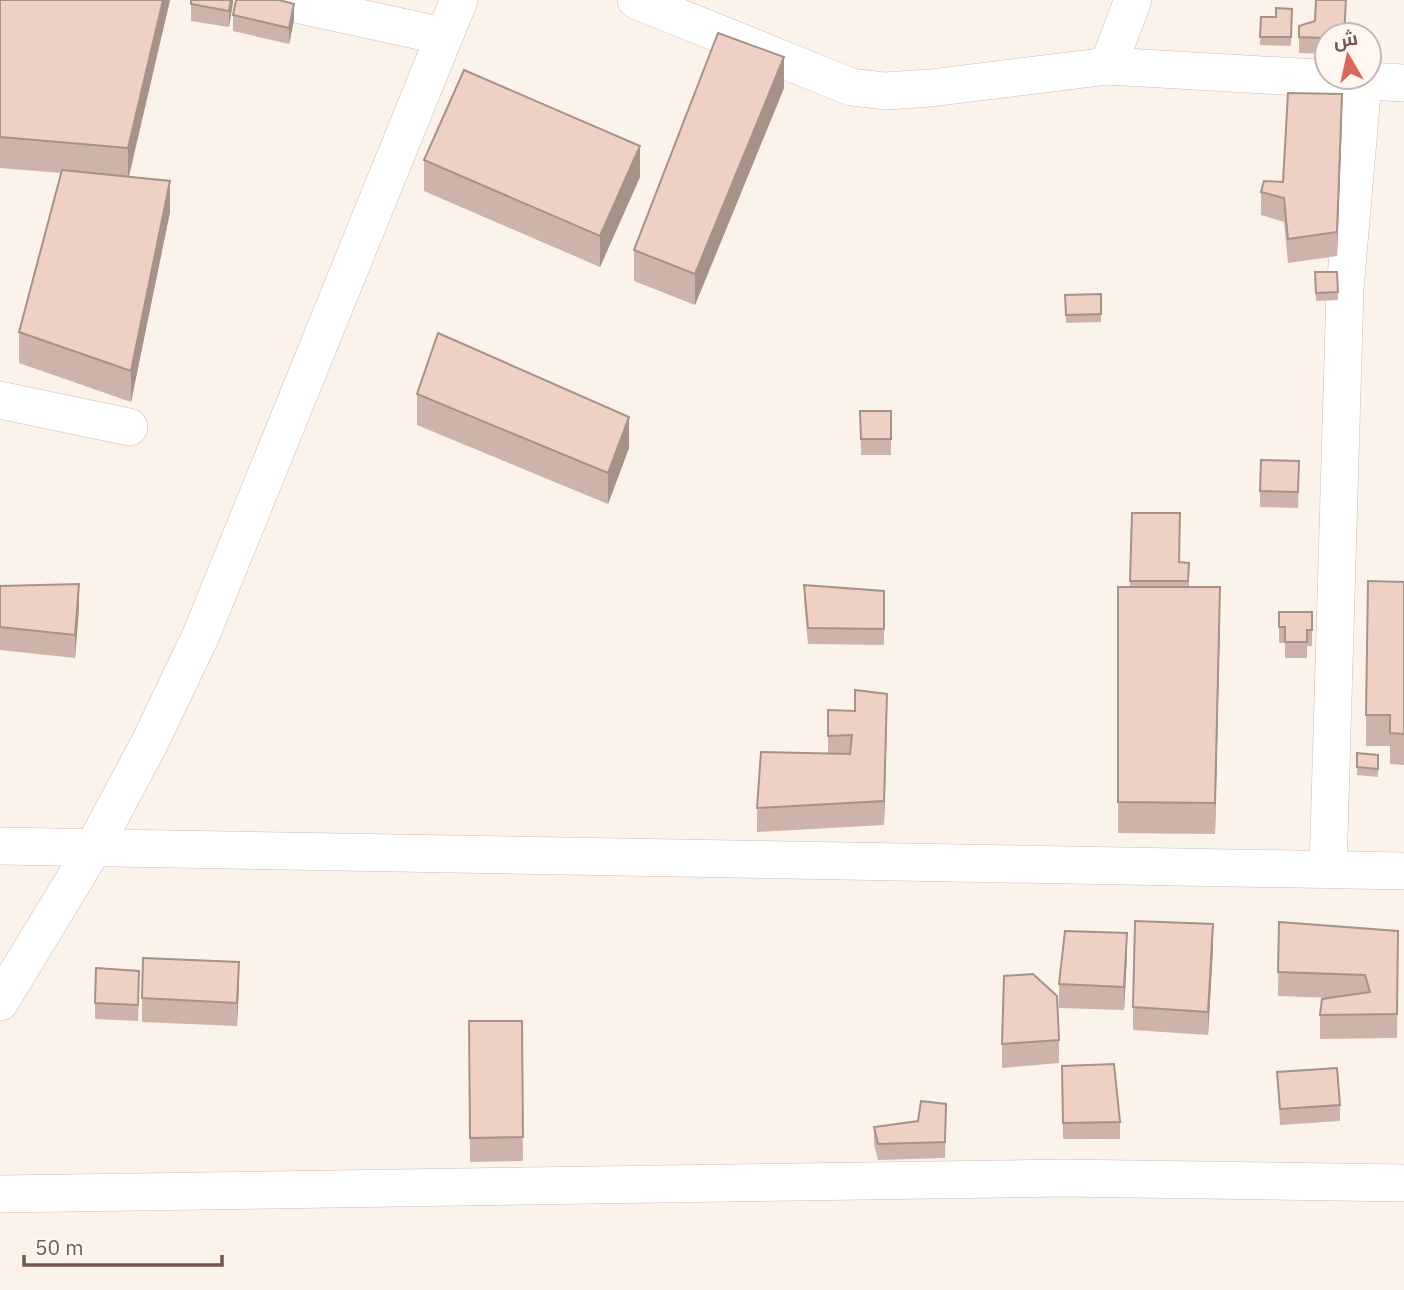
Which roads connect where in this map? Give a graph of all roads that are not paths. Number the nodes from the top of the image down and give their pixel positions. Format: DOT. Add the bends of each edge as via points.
graph roads {
  1 [pos="277,0"];
  2 [pos="459,0"];
  3 [pos="636,0"];
  4 [pos="1133,0"];
  5 [pos="443,36"];
  6 [pos="1108,66"];
  7 [pos="1313,79"];
  8 [pos="1383,82"];
  9 [pos="1404,83"];
  10 [pos="1362,91"];
  11 [pos="0,400"];
  12 [pos="129,427"];
  13 [pos="0,846"];
  14 [pos="94,848"];
  15 [pos="1328,870"];
  16 [pos="1404,871"];
  17 [pos="0,1002"];
  18 [pos="1404,1183"];
  19 [pos="0,1194"];
  1 -- 5 [label="street"];
  2 -- 5 [label="street"];
  3 -- 6 [label="street" via="862,88 932,88"];
  4 -- 6 [label="street"];
  5 -- 14 [label="street" via="201,635"];
  6 -- 7 [label="street"];
  8 -- 9 [label="street"];
  10 -- 15 [label="street" via="1345,289"];
  11 -- 12 [label="street"];
  13 -- 14 [label="street"];
  14 -- 15 [label="street"];
  14 -- 17 [label="street"];
  15 -- 16 [label="street"];
  18 -- 19 [label="street" via="1063,1178"];
}
